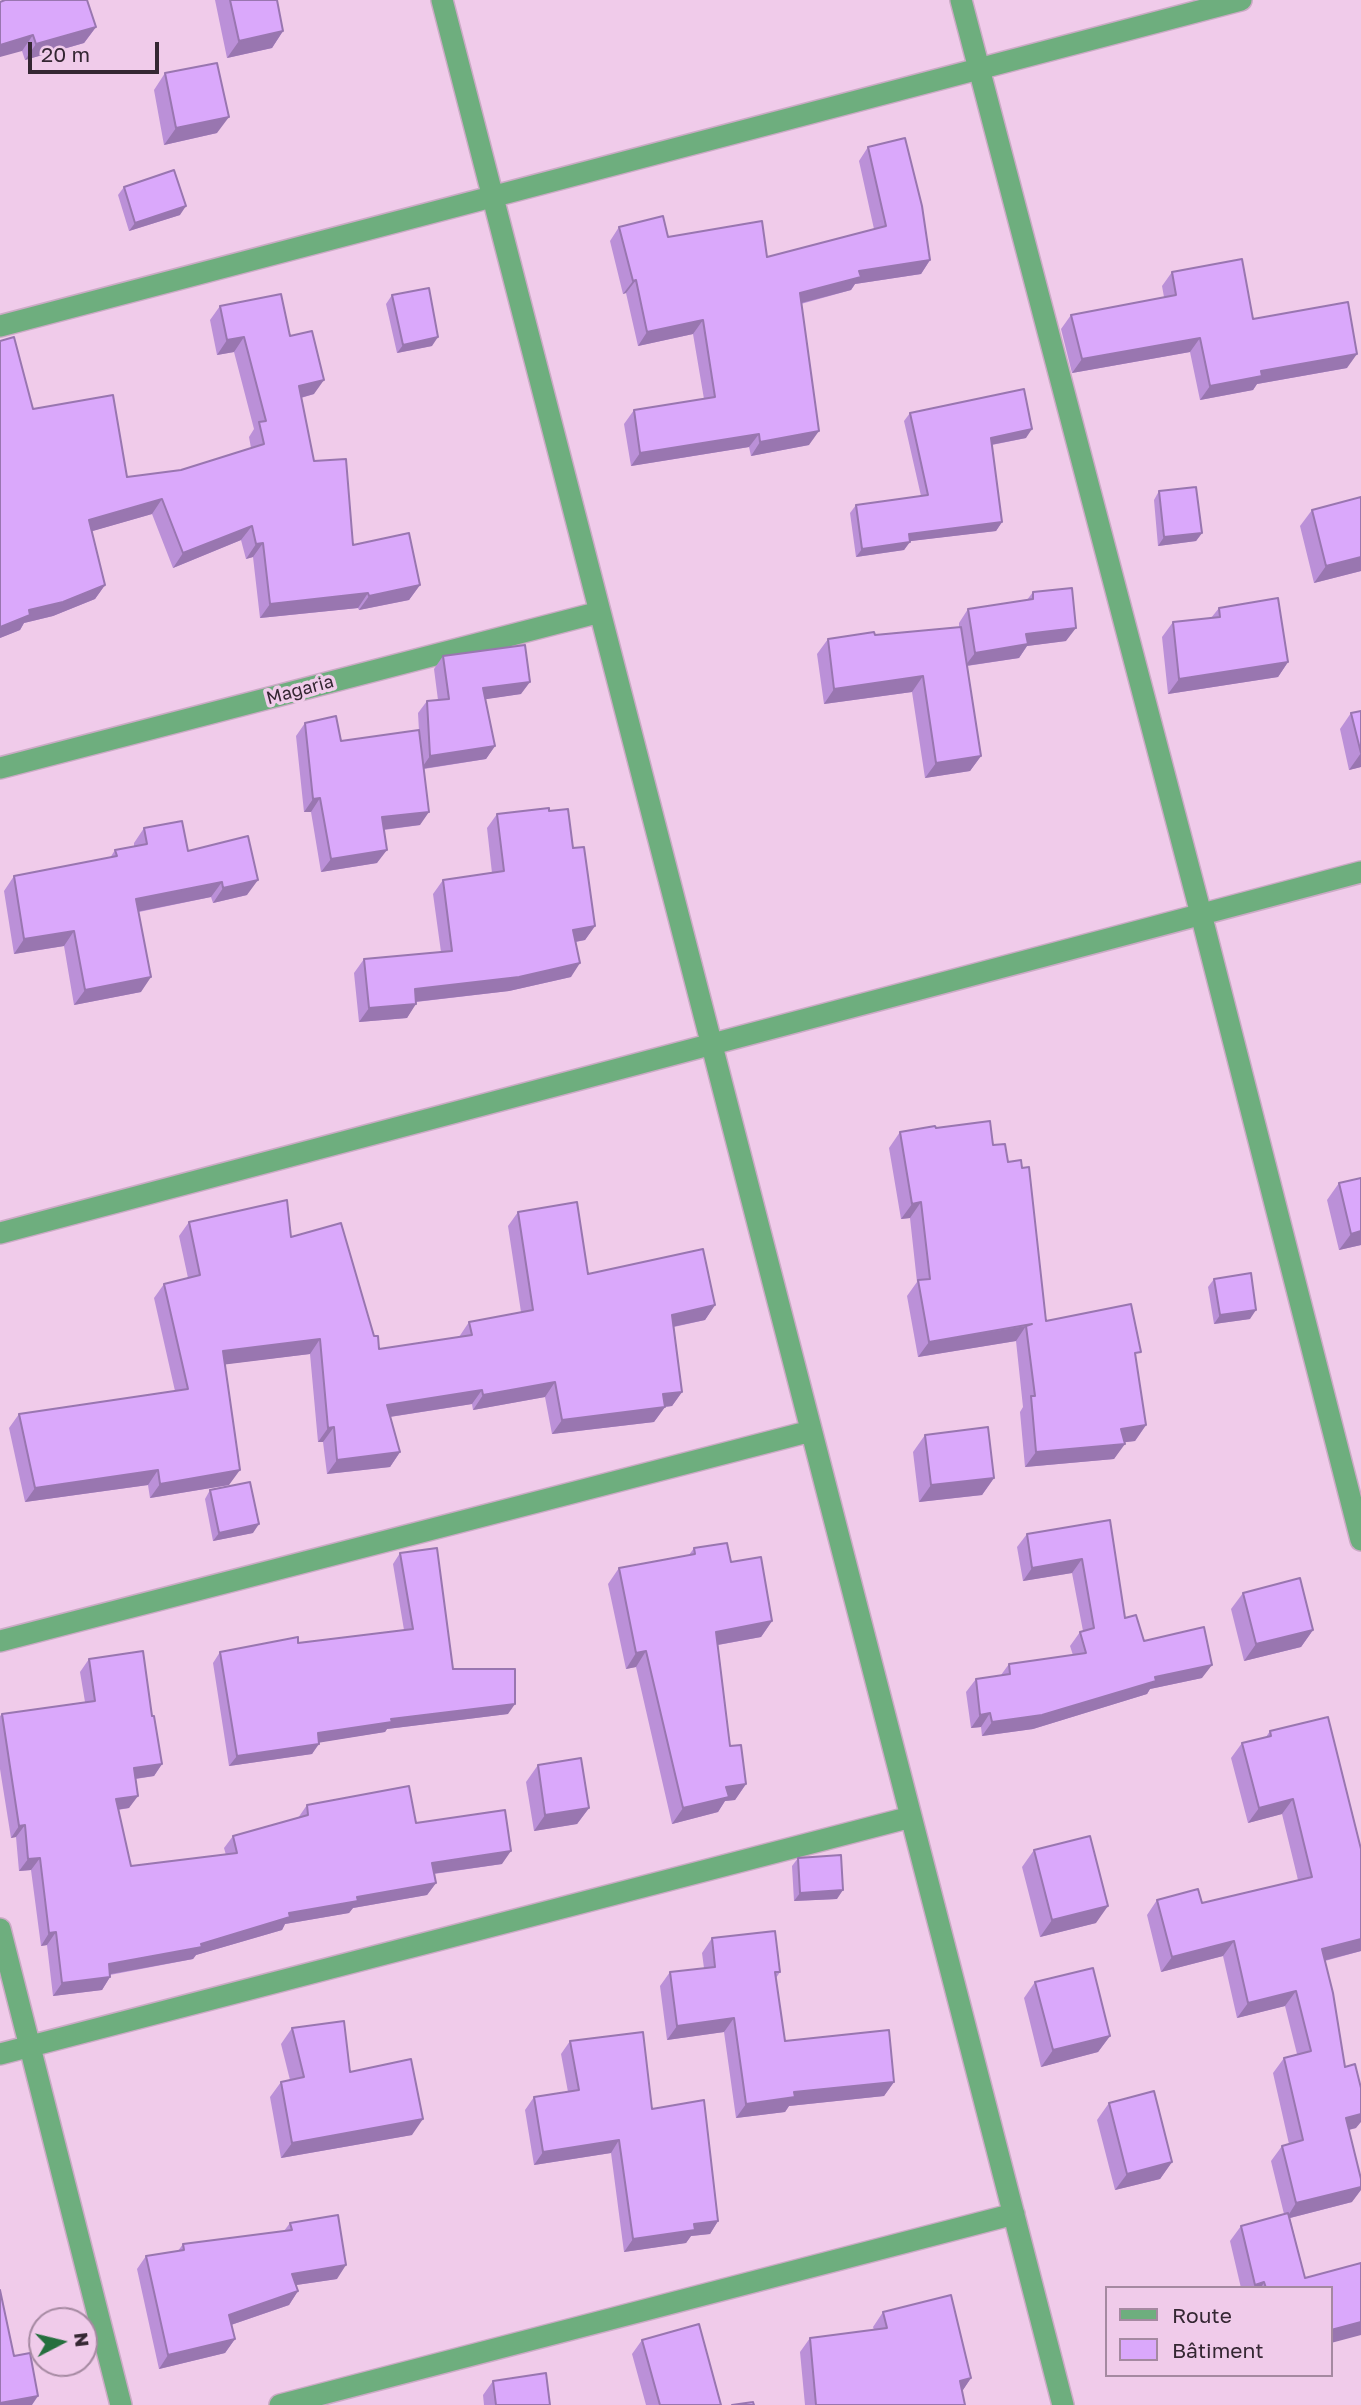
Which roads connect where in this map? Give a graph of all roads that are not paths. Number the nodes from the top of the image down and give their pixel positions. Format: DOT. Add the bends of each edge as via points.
graph roads {
  1 [pos="442,0"];
  2 [pos="961,0"];
  3 [pos="1241,0"];
  4 [pos="979,69"];
  5 [pos="493,198"];
  6 [pos="0,326"];
  7 [pos="600,612"];
  8 [pos="0,768"];
  9 [pos="1361,872"];
  10 [pos="1201,914"];
  11 [pos="712,1044"];
  12 [pos="0,1233"];
  13 [pos="811,1431"];
  14 [pos="1361,1540"];
  15 [pos="0,1641"];
  16 [pos="911,1817"];
  17 [pos="0,1929"];
  18 [pos="30,2047"];
  19 [pos="0,2054"];
  20 [pos="1014,2214"];
  21 [pos="121,2405"];
  22 [pos="280,2405"];
  23 [pos="1063,2405"];
  1 -- 5 [label="street"];
  2 -- 4 [label="street"];
  3 -- 4 [label="street"];
  4 -- 5 [label="street"];
  4 -- 10 [label="street"];
  5 -- 6 [label="street"];
  5 -- 7 [label="street"];
  7 -- 8 [label="street, Magaria"];
  7 -- 11 [label="street"];
  9 -- 10 [label="street"];
  10 -- 11 [label="street"];
  10 -- 14 [label="street"];
  11 -- 12 [label="street"];
  11 -- 13 [label="street"];
  13 -- 15 [label="street"];
  13 -- 16 [label="street"];
  16 -- 18 [label="street"];
  16 -- 20 [label="street"];
  17 -- 18 [label="street"];
  18 -- 19 [label="street"];
  18 -- 21 [label="street"];
  20 -- 22 [label="street"];
  20 -- 23 [label="street"];
}
